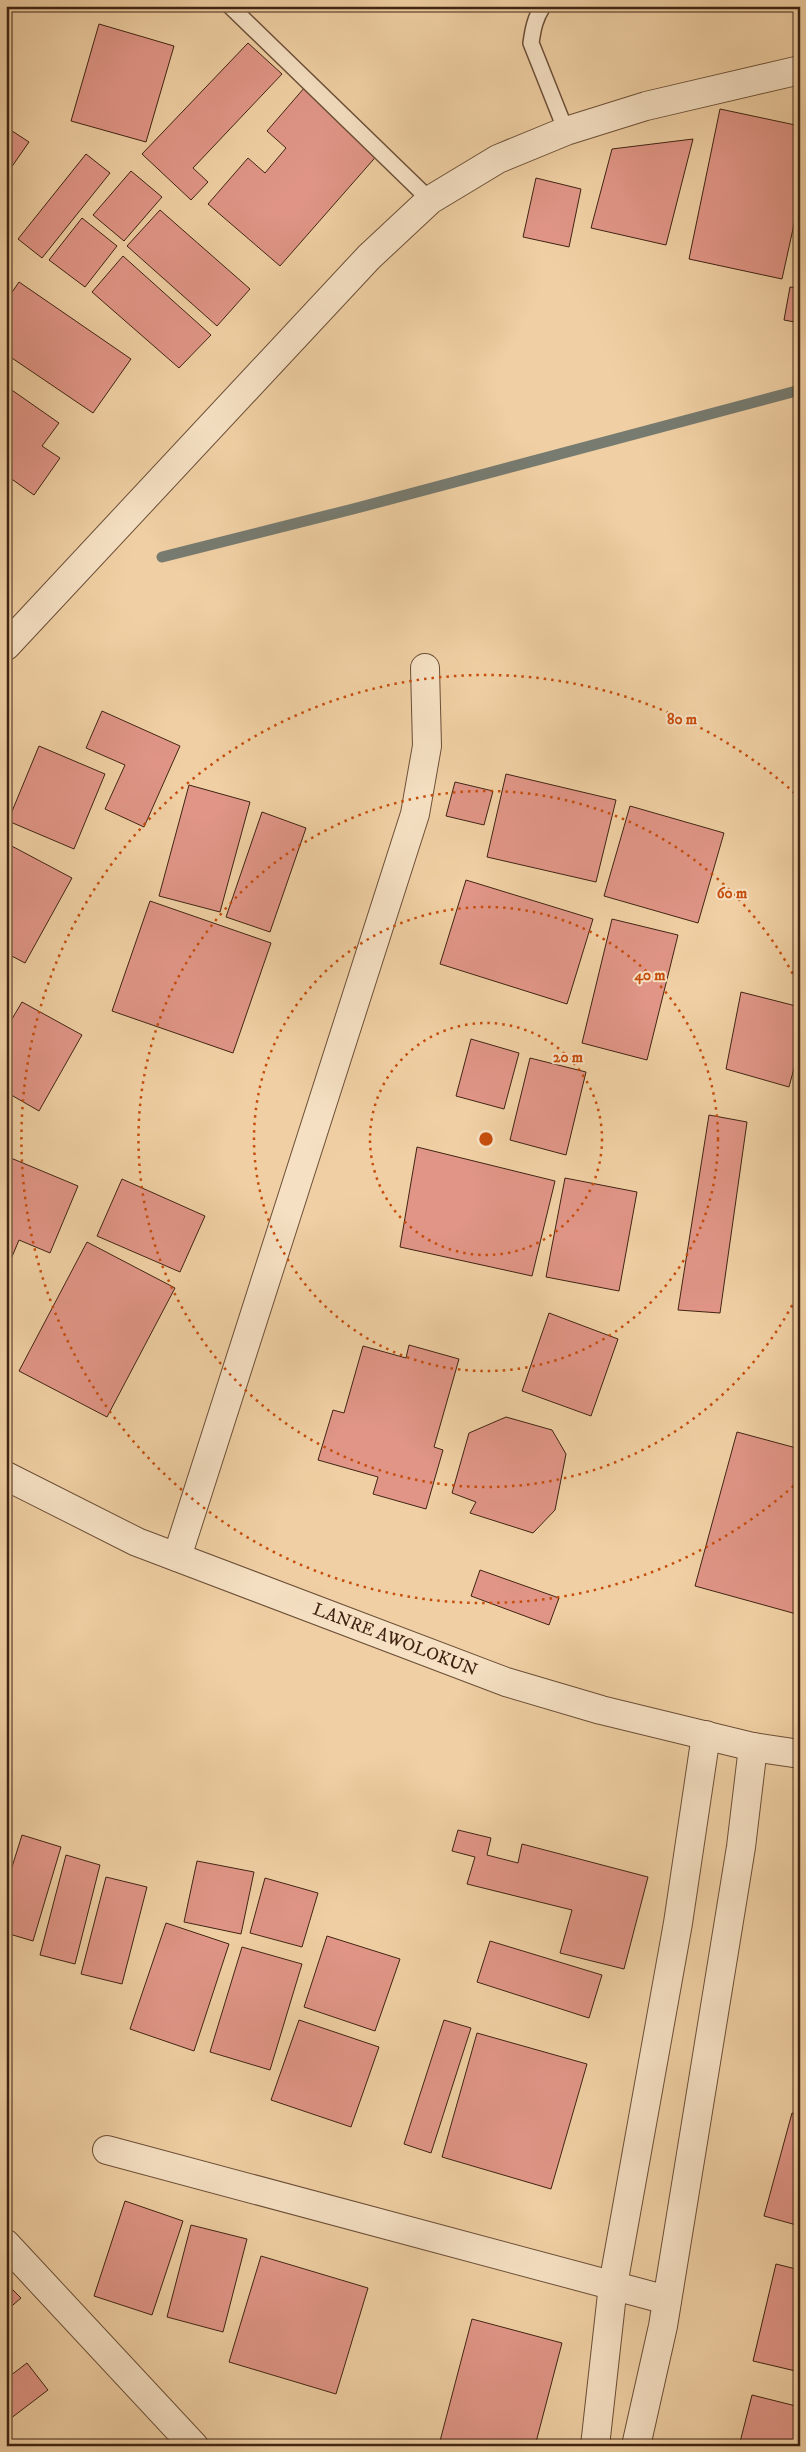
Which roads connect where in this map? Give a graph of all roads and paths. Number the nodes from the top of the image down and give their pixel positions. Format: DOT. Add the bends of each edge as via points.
graph roads {
  1 [pos="230,6"];
  2 [pos="543,6"];
  3 [pos="800,70"];
  4 [pos="566,131"];
  5 [pos="430,200"];
  6 [pos="12,631"];
  7 [pos="425,668"];
  8 [pos="6,1476"];
  9 [pos="177,1556"];
  10 [pos="706,1734"];
  11 [pos="753,1747"];
  12 [pos="800,1754"];
  13 [pos="107,2150"];
  14 [pos="6,2244"];
  15 [pos="613,2285"];
  16 [pos="667,2300"];
  17 [pos="194,2446"];
  18 [pos="595,2446"];
  19 [pos="636,2446"];
  1 -- 5 [label="lane"];
  2 -- 4 [label="lane" via="532,30 531,43"];
  3 -- 4 [label="street" via="646,106"];
  4 -- 5 [label="street" via="498,158"];
  5 -- 6 [label="street" via="369,257"];
  7 -- 9 [label="street" via="427,746 414,814"];
  8 -- 9 [label="street, LANRE AWOLOKUN" via="137,1542"];
  9 -- 10 [label="street, LANRE AWOLOKUN" via="506,1682 601,1710"];
  10 -- 11 [label="street, LANRE AWOLOKUN"];
  10 -- 15 [label="street" via="678,1923"];
  11 -- 12 [label="street, LANRE AWOLOKUN"];
  11 -- 16 [label="street" via="741,1847"];
  13 -- 15 [label="street"];
  14 -- 17 [label="street"];
  15 -- 16 [label="street"];
  15 -- 18 [label="street"];
  16 -- 19 [label="street"];
}
